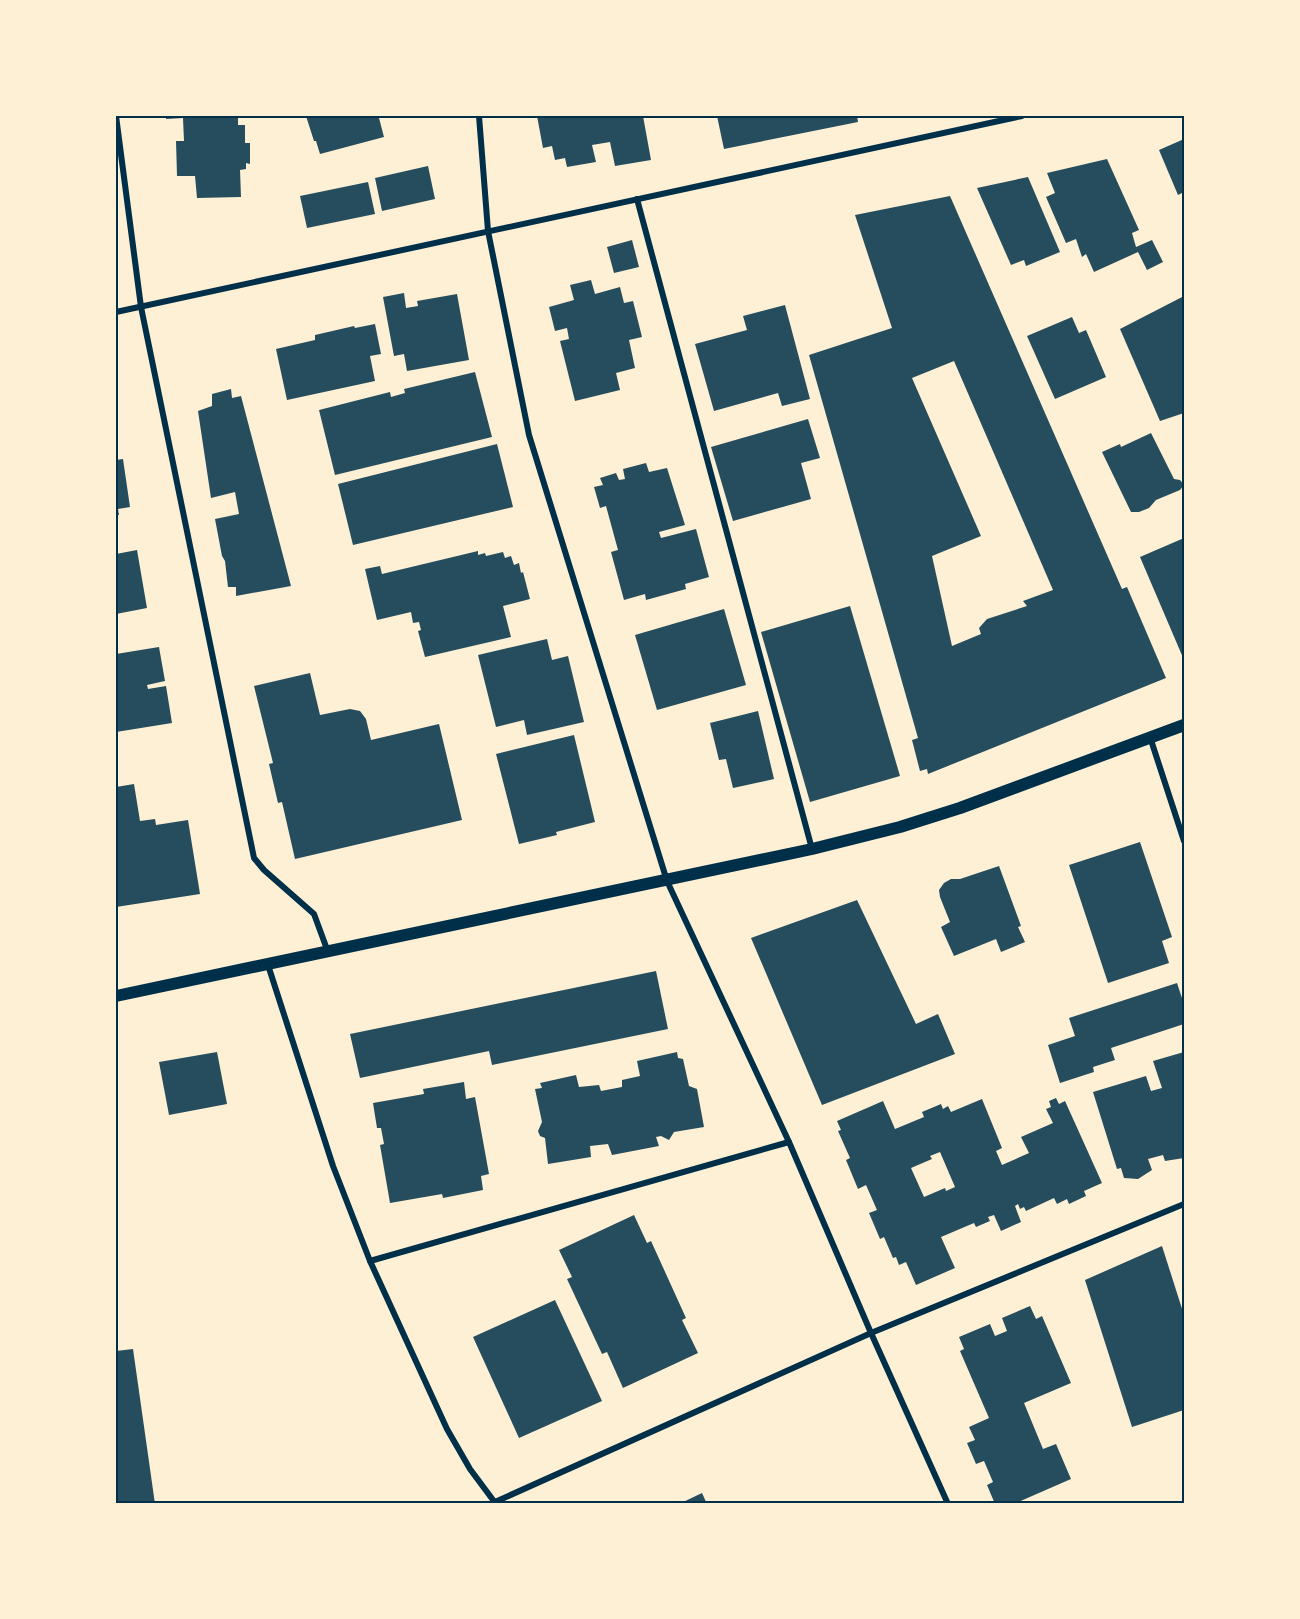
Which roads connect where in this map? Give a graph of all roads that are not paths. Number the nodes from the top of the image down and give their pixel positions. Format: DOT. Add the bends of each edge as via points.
graph roads {
  1 [pos="116,116"];
  2 [pos="479,116"];
  3 [pos="1022,116"];
  4 [pos="637,199"];
  5 [pos="488,231"];
  6 [pos="141,307"];
  7 [pos="116,312"];
  8 [pos="1185,725"];
  9 [pos="1150,737"];
  10 [pos="1185,841"];
  11 [pos="812,849"];
  12 [pos="667,881"];
  13 [pos="328,952"];
  14 [pos="268,965"];
  15 [pos="116,996"];
  16 [pos="789,1142"];
  17 [pos="1185,1204"];
  18 [pos="370,1261"];
  19 [pos="871,1333"];
  20 [pos="495,1503"];
  21 [pos="948,1503"];
  1 -- 6 [label="street"];
  2 -- 5 [label="street"];
  3 -- 4 [label="street"];
  4 -- 5 [label="street"];
  4 -- 11 [label="street"];
  5 -- 6 [label="street"];
  5 -- 12 [label="street" via="529,435"];
  6 -- 7 [label="street"];
  6 -- 13 [label="street" via="254,858 314,914"];
  8 -- 9 [label="main road"];
  9 -- 10 [label="street"];
  9 -- 11 [label="main road" via="960,808"];
  11 -- 12 [label="main road"];
  12 -- 13 [label="main road"];
  12 -- 16 [label="street"];
  13 -- 14 [label="main road"];
  14 -- 15 [label="main road"];
  14 -- 18 [label="street" via="333,1166"];
  16 -- 18 [label="street"];
  16 -- 19 [label="street"];
  17 -- 19 [label="street"];
  18 -- 20 [label="street" via="447,1429"];
  19 -- 20 [label="street"];
  19 -- 21 [label="street"];
}
